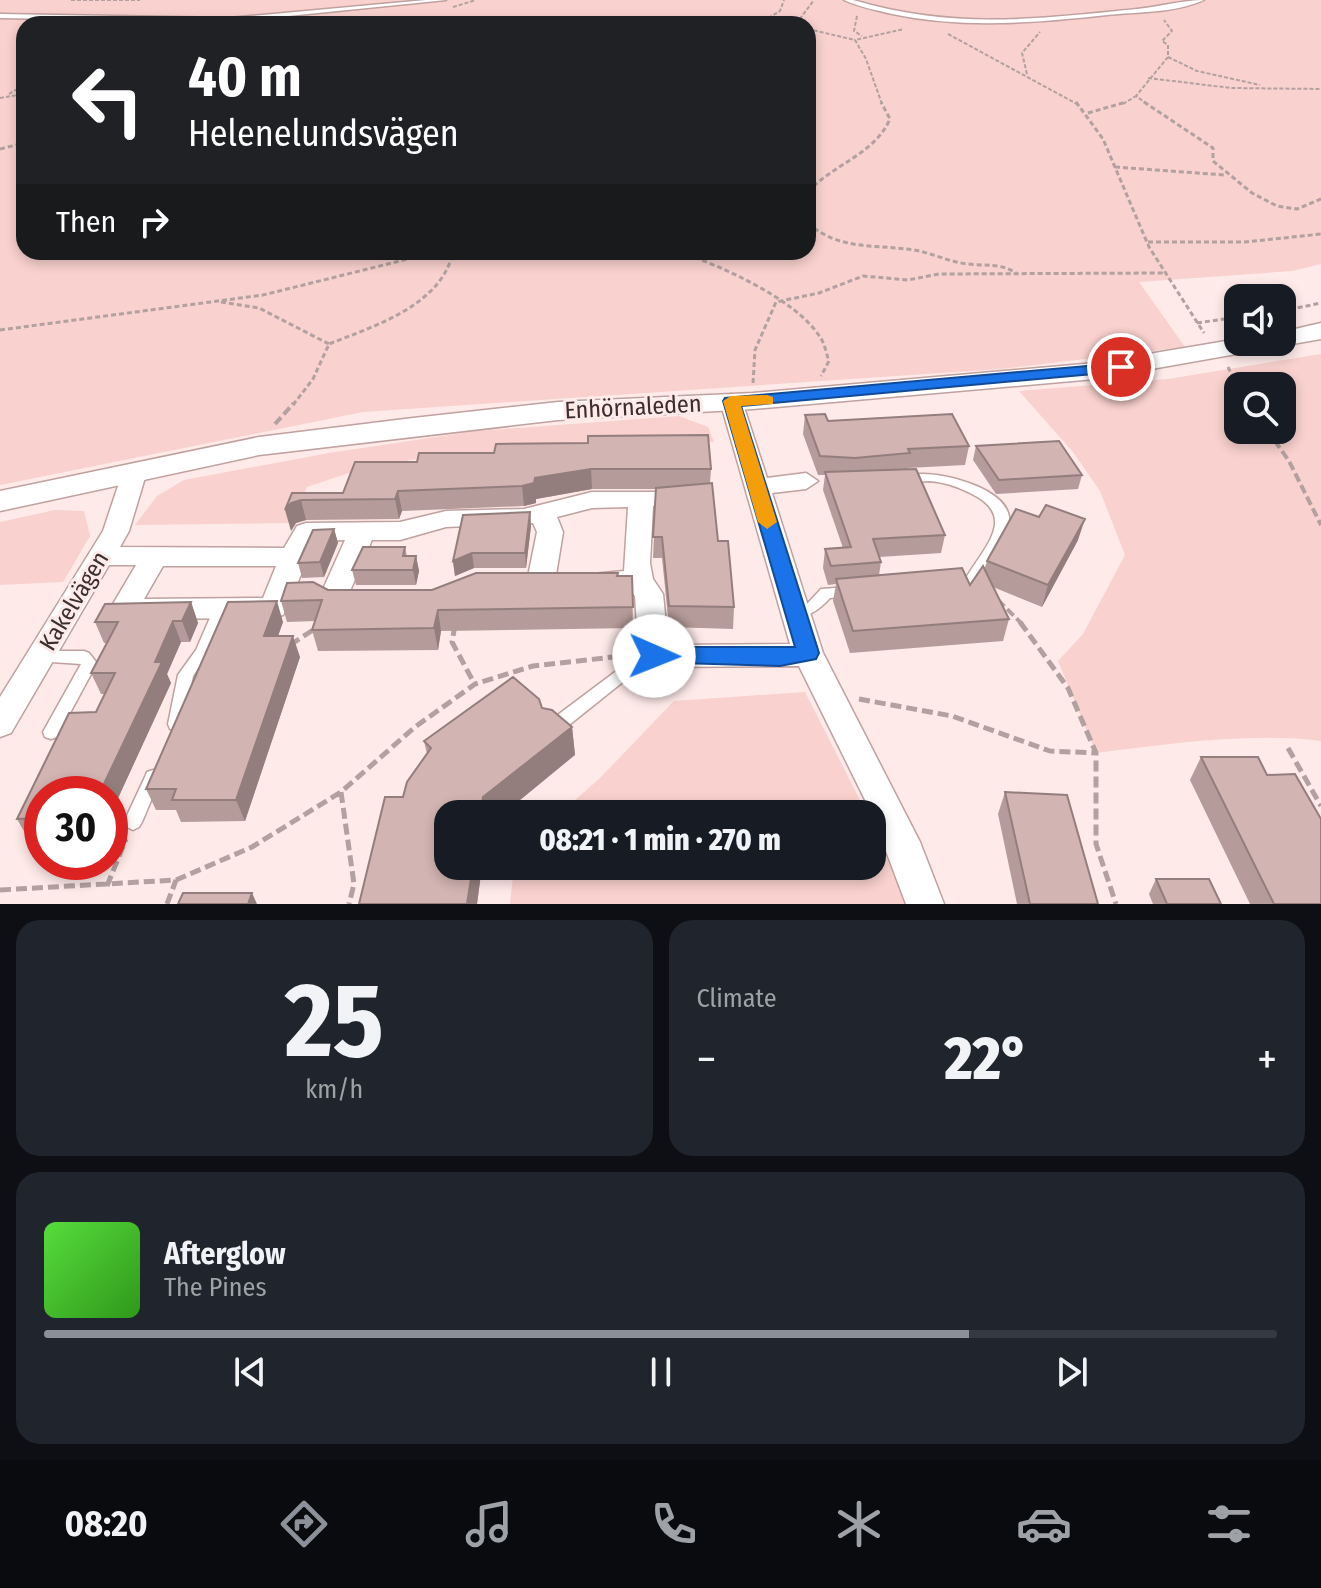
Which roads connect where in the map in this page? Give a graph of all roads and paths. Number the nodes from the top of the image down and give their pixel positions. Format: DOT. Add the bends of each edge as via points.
graph roads {
  1 [pos="71,0"];
  2 [pos="140,0"];
  3 [pos="443,0"];
  4 [pos="784,0"];
  5 [pos="847,0"];
  6 [pos="1201,0"];
  7 [pos="868,7"];
  8 [pos="1152,10"];
  9 [pos="272,16"];
  10 [pos="772,16"];
  11 [pos="903,16"];
  12 [pos="1062,21"];
  13 [pos="816,31"];
  14 [pos="945,32"];
  15 [pos="862,36"];
  16 [pos="855,40"];
  17 [pos="1168,57"];
  18 [pos="1027,74"];
  19 [pos="1148,78"];
  20 [pos="1266,87"];
  21 [pos="1321,89"];
  22 [pos="16,90"];
  23 [pos="0,96"];
  24 [pos="6,96"];
  25 [pos="16,96"];
  26 [pos="1136,96"];
  27 [pos="1088,113"];
  28 [pos="1115,167"];
  29 [pos="1227,175"];
  30 [pos="816,180"];
  31 [pos="1321,199"];
  32 [pos="816,233"];
  33 [pos="1321,234"];
  34 [pos="1148,242"];
  35 [pos="404,260"];
  36 [pos="453,260"];
  37 [pos="700,260"];
  38 [pos="1167,273"];
  39 [pos="1018,275"];
  40 [pos="217,301"];
  41 [pos="776,302"];
  42 [pos="1321,303"];
  43 [pos="1296,308"];
  44 [pos="1224,319"];
  45 [pos="1197,323"];
  46 [pos="0,330"];
  47 [pos="1321,331"];
  48 [pos="1296,337"];
  49 [pos="1208,338"];
  50 [pos="329,344"];
  51 [pos="1224,350"];
  52 [pos="1228,367"];
  53 [pos="1230,372"];
  54 [pos="812,397"];
  55 [pos="742,401"];
  56 [pos="1277,444"];
  57 [pos="259,446"];
  58 [pos="135,471"];
  59 [pos="887,480"];
  60 [pos="816,483"];
  61 [pos="756,487"];
  62 [pos="641,498"];
  63 [pos="684,498"];
  64 [pos="0,501"];
  65 [pos="542,513"];
  66 [pos="1321,525"];
  67 [pos="363,532"];
  68 [pos="101,556"];
  69 [pos="155,556"];
  70 [pos="293,557"];
  71 [pos="639,581"];
  72 [pos="971,582"];
  73 [pos="942,585"];
  74 [pos="870,590"];
  75 [pos="279,592"];
  76 [pos="333,598"];
  77 [pos="362,598"];
  78 [pos="221,608"];
  79 [pos="795,612"];
  80 [pos="456,615"];
  81 [pos="286,646"];
  82 [pos="808,653"];
  83 [pos="654,656"];
  84 [pos="41,657"];
  85 [pos="475,684"];
  86 [pos="10,692"];
  87 [pos="831,702"];
  88 [pos="0,724"];
  89 [pos="552,729"];
  90 [pos="51,732"];
  91 [pos="1288,748"];
  92 [pos="1096,753"];
  93 [pos="341,792"];
  94 [pos="1321,806"];
  95 [pos="133,822"];
  96 [pos="176,880"];
  97 [pos="107,887"];
  98 [pos="0,890"];
  99 [pos="167,904"];
  100 [pos="349,904"];
  101 [pos="925,904"];
  102 [pos="1116,904"];
  1 -- 2 [label="path"];
  3 -- 9 [label="lane"];
  4 -- 10 [label="path"];
  5 -- 7 [label="lane"];
  6 -- 8 [label="lane"];
  7 -- 11 [label="lane"];
  7 -- 15 [label="path" via="855,23 854,31"];
  8 -- 12 [label="lane"];
  8 -- 17 [label="path" via="1165,15 1172,31 1162,41 1168,45"];
  11 -- 12 [label="lane"];
  11 -- 15 [label="path" via="919,23"];
  12 -- 18 [label="path" via="1025,46"];
  13 -- 16 [label="path"];
  14 -- 18 [label="path"];
  15 -- 16 [label="path"];
  16 -- 30 [label="path" via="869,61 873,84 890,119 888,129"];
  17 -- 19 [label="path"];
  17 -- 20 [label="path" via="1197,71"];
  18 -- 27 [label="path"];
  19 -- 20 [label="path"];
  19 -- 26 [label="path"];
  20 -- 21 [label="path"];
  22 -- 24 [label="path"];
  23 -- 24 [label="path"];
  24 -- 25 [label="path"];
  26 -- 27 [label="path"];
  26 -- 29 [label="path" via="1213,148 1213,161"];
  27 -- 28 [label="path"];
  28 -- 29 [label="path"];
  28 -- 34 [label="path"];
  29 -- 31 [label="path" via="1282,208 1298,209"];
  32 -- 39 [label="path" via="839,245 1006,265"];
  33 -- 34 [label="path" via="1245,242"];
  34 -- 38 [label="path"];
  35 -- 40 [label="path" via="263,295"];
  36 -- 50 [label="path" via="426,297"];
  37 -- 41 [label="path" via="740,276"];
  38 -- 39 [label="path"];
  38 -- 45 [label="path"];
  39 -- 41 [label="path" via="939,274 908,280 863,276"];
  40 -- 46 [label="path"];
  40 -- 50 [label="path" via="259,308"];
  41 -- 54 [label="path" via="803,319 820,338 829,361"];
  41 -- 55 [label="path" via="755,350"];
  42 -- 43 [label="path"];
  44 -- 45 [label="path"];
  45 -- 49 [label="path"];
  47 -- 48 [label="street"];
  50 -- 57 [label="path" via="319,356 316,375"];
  51 -- 54 [label="street, Enhörnaleden" via="1095,371"];
  52 -- 53 [label="path"];
  54 -- 55 [label="street, Enhörnaleden"];
  55 -- 57 [label="street, Enhörnaleden" via="558,411"];
  55 -- 61 [label="street"];
  56 -- 66 [label="path"];
  57 -- 58 [label="street, Enhörnaleden"];
  58 -- 64 [label="street, Enhörnaleden"];
  58 -- 68 [label="street, Kakelvägen" via="116,531"];
  59 -- 72 [label="lane" via="934,477 959,483 994,502 1002,513 1002,526"];
  60 -- 61 [label="street"];
  61 -- 79 [label="street"];
  62 -- 63 [label="street"];
  62 -- 65 [label="street" via="592,500"];
  62 -- 71 [label="street"];
  65 -- 67 [label="street" via="446,519 400,531"];
  65 -- 71 [label="street" via="550,532 528,581"];
  67 -- 70 [label="street" via="306,532"];
  67 -- 76 [label="street"];
  68 -- 69 [label="street"];
  68 -- 84 [label="street, Kakelvägen"];
  69 -- 70 [label="street"];
  69 -- 78 [label="street" via="124,609"];
  70 -- 75 [label="street"];
  71 -- 83 [label="street" via="649,594"];
  72 -- 73 [label="lane"];
  72 -- 92 [label="path" via="989,591 1021,623 1068,688"];
  74 -- 79 [label="lane" via="826,593 812,608"];
  75 -- 76 [label="street" via="326,590"];
  75 -- 78 [label="street" via="273,608"];
  76 -- 77 [label="street"];
  76 -- 81 [label="path" via="315,628"];
  78 -- 95 [label="lane" via="186,675 179,716"];
  79 -- 82 [label="street"];
  80 -- 85 [label="path" via="452,642"];
  82 -- 83 [label="street"];
  82 -- 87 [label="street"];
  83 -- 85 [label="path" via="581,658"];
  83 -- 89 [label="lane"];
  84 -- 86 [label="street, Kakelvägen"];
  84 -- 90 [label="lane" via="84,657 89,663"];
  85 -- 93 [label="path" via="415,727"];
  86 -- 88 [label="street, Kakelvägen"];
  87 -- 92 [label="path" via="852,698 916,706 984,726 1024,745 1071,755"];
  87 -- 101 [label="street" via="907,853"];
  91 -- 94 [label="path"];
  92 -- 102 [label="path" via="1096,844"];
  93 -- 96 [label="path" via="252,847"];
  93 -- 100 [label="path" via="354,884"];
  95 -- 97 [label="path"];
  96 -- 97 [label="path"];
  96 -- 99 [label="path"];
  97 -- 98 [label="path"];
}
